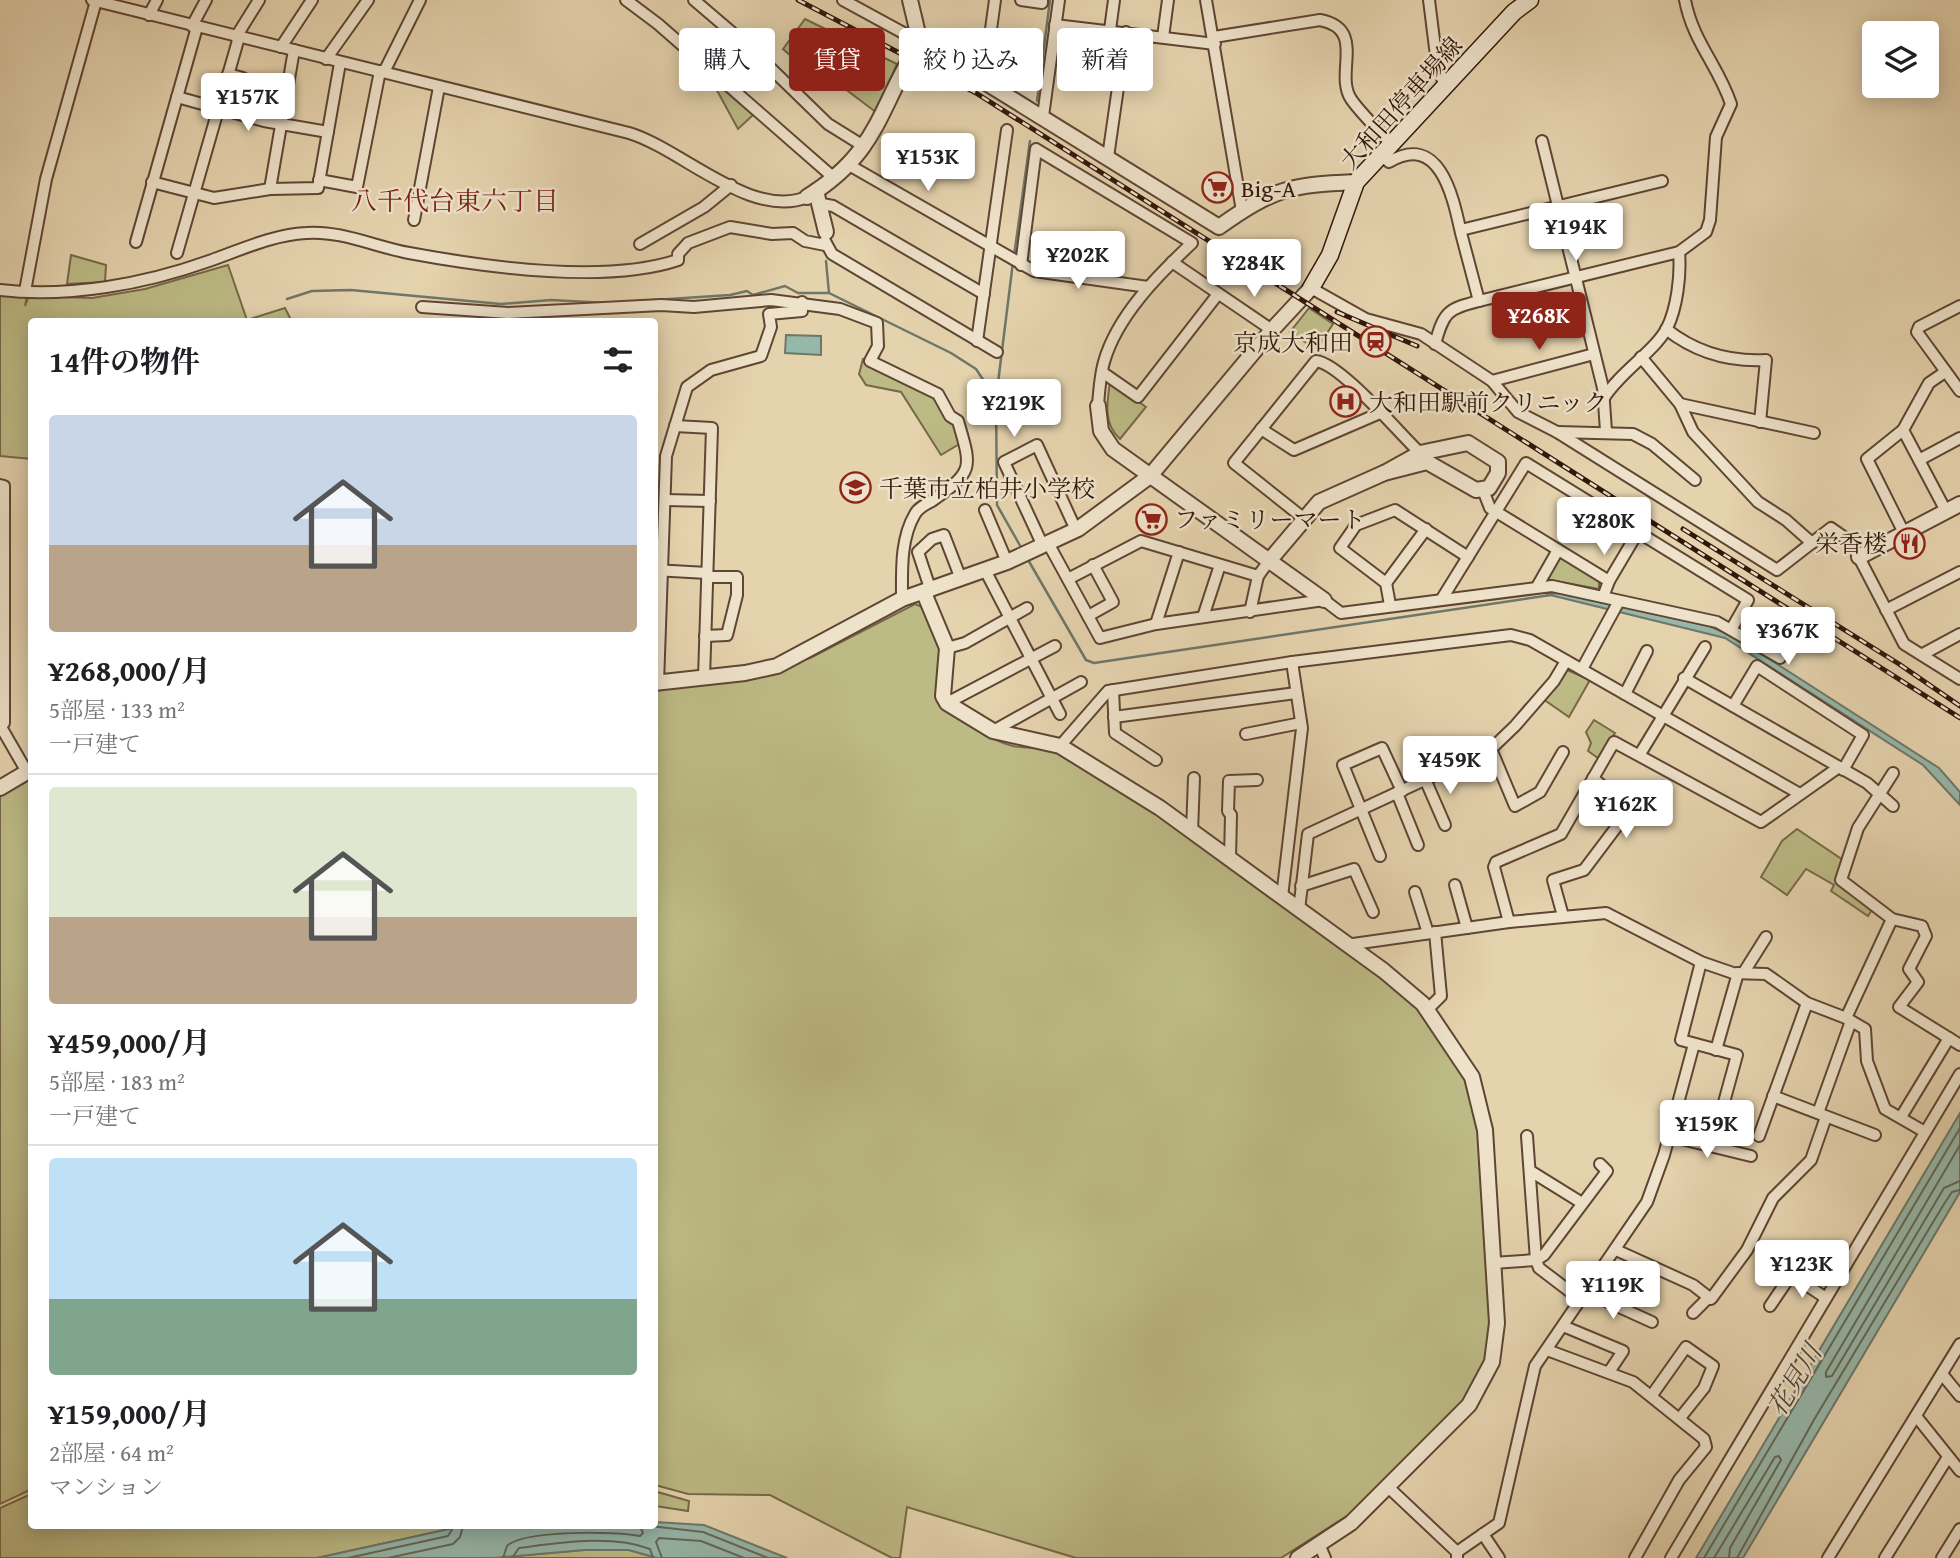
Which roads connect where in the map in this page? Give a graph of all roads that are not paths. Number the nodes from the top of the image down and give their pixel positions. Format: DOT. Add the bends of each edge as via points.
graph roads {
  1 [pos="157,0"];
  2 [pos="206,0"];
  3 [pos="259,0"];
  4 [pos="312,0"];
  5 [pos="368,0"];
  6 [pos="420,0"];
  7 [pos="626,0"];
  8 [pos="694,0"];
  9 [pos="843,0"];
  10 [pos="910,0"];
  11 [pos="995,0"];
  12 [pos="1021,0"];
  13 [pos="1042,0"];
  14 [pos="1059,0"];
  15 [pos="1114,0"];
  16 [pos="1168,0"];
  17 [pos="1206,0"];
  18 [pos="1429,0"];
  19 [pos="1530,0"];
  20 [pos="1685,0"];
  21 [pos="94,1"];
  22 [pos="117,3"];
  23 [pos="149,15"];
  24 [pos="1055,25"];
  25 [pos="195,26"];
  26 [pos="727,28"];
  27 [pos="917,28"];
  28 [pos="991,28"];
  29 [pos="1088,28"];
  30 [pos="1110,28"];
  31 [pos="899,31"];
  32 [pos="1153,36"];
  33 [pos="238,37"];
  34 [pos="1163,37"];
  35 [pos="1214,41"];
  36 [pos="679,44"];
  37 [pos="281,47"];
  38 [pos="294,50"];
  39 [pos="326,59"];
  40 [pos="340,63"];
  41 [pos="382,72"];
  42 [pos="775,73"];
  43 [pos="228,74"];
  44 [pos="243,78"];
  45 [pos="899,82"];
  46 [pos="439,87"];
  47 [pos="1445,87"];
  48 [pos="732,91"];
  49 [pos="1002,91"];
  50 [pos="1118,91"];
  51 [pos="177,97"];
  52 [pos="219,109"];
  53 [pos="1043,116"];
  54 [pos="282,123"];
  55 [pos="1007,130"];
  56 [pos="328,132"];
  57 [pos="1542,141"];
  58 [pos="865,147"];
  59 [pos="1387,150"];
  60 [pos="1108,158"];
  61 [pos="849,165"];
  62 [pos="834,178"];
  63 [pos="319,180"];
  64 [pos="1662,181"];
  65 [pos="152,182"];
  66 [pos="1356,182"];
  67 [pos="731,185"];
  68 [pos="270,189"];
  69 [pos="194,193"];
  70 [pos="815,197"];
  71 [pos="1557,206"];
  72 [pos="1242,211"];
  73 [pos="414,220"];
  74 [pos="1461,230"];
  75 [pos="825,238"];
  76 [pos="136,242"];
  77 [pos="640,244"];
  78 [pos="990,247"];
  79 [pos="1679,252"];
  80 [pos="177,253"];
  81 [pos="1016,262"];
  82 [pos="1172,262"];
  83 [pos="1576,279"];
  84 [pos="1149,287"];
  85 [pos="1311,289"];
  86 [pos="0,290"];
  87 [pos="25,291"];
  88 [pos="984,293"];
  89 [pos="1218,294"];
  90 [pos="1479,301"];
  91 [pos="802,302"];
  92 [pos="1960,306"];
  93 [pos="422,307"];
  94 [pos="485,316"];
  95 [pos="1667,329"];
  96 [pos="1272,330"];
  97 [pos="977,341"];
  98 [pos="1435,344"];
  99 [pos="997,352"];
  100 [pos="1594,354"];
  101 [pos="1641,358"];
  102 [pos="1102,372"];
  103 [pos="1945,372"];
  104 [pos="1492,382"];
  105 [pos="1960,391"];
  106 [pos="1604,398"];
  107 [pos="1680,404"];
  108 [pos="1098,406"];
  109 [pos="1380,413"];
  110 [pos="1760,422"];
  111 [pos="675,426"];
  112 [pos="1261,429"];
  113 [pos="1903,430"];
  114 [pos="1606,431"];
  115 [pos="1557,432"];
  116 [pos="1814,433"];
  117 [pos="1960,438"];
  118 [pos="1420,453"];
  119 [pos="1919,460"];
  120 [pos="1384,473"];
  121 [pos="1150,476"];
  122 [pos="1695,480"];
  123 [pos="0,485"];
  124 [pos="1483,490"];
  125 [pos="665,500"];
  126 [pos="710,501"];
  127 [pos="1960,504"];
  128 [pos="985,510"];
  129 [pos="1946,511"];
  130 [pos="1495,512"];
  131 [pos="1303,517"];
  132 [pos="1426,529"];
  133 [pos="1076,530"];
  134 [pos="1638,532"];
  135 [pos="1904,533"];
  136 [pos="1812,543"];
  137 [pos="1046,545"];
  138 [pos="1558,550"];
  139 [pos="1179,552"];
  140 [pos="1019,557"];
  141 [pos="1468,557"];
  142 [pos="1859,557"];
  143 [pos="1269,561"];
  144 [pos="1093,565"];
  145 [pos="1220,565"];
  146 [pos="658,570"];
  147 [pos="985,570"];
  148 [pos="1960,572"];
  149 [pos="707,575"];
  150 [pos="1258,576"];
  151 [pos="961,579"];
  152 [pos="1068,579"];
  153 [pos="1609,581"];
  154 [pos="1386,583"];
  155 [pos="1538,585"];
  156 [pos="928,592"];
  157 [pos="1443,597"];
  158 [pos="1603,597"];
  159 [pos="902,599"];
  160 [pos="1324,600"];
  161 [pos="1619,603"];
  162 [pos="1390,606"];
  163 [pos="1027,608"];
  164 [pos="1886,610"];
  165 [pos="1250,612"];
  166 [pos="1088,616"];
  167 [pos="1203,617"];
  168 [pos="1009,618"];
  169 [pos="1156,624"];
  170 [pos="1732,628"];
  171 [pos="1960,635"];
  172 [pos="705,636"];
  173 [pos="2,639"];
  174 [pos="1055,646"];
  175 [pos="1705,647"];
  176 [pos="947,648"];
  177 [pos="1647,651"];
  178 [pos="1923,654"];
  179 [pos="1780,657"];
  180 [pos="1030,658"];
  181 [pos="1566,661"];
  182 [pos="1292,663"];
  183 [pos="1582,669"];
  184 [pos="704,678"];
  185 [pos="1684,678"];
  186 [pos="1960,679"];
  187 [pos="1081,682"];
  188 [pos="658,683"];
  189 [pos="1112,690"];
  190 [pos="1297,693"];
  191 [pos="1625,694"];
  192 [pos="1051,698"];
  193 [pos="2,699"];
  194 [pos="947,703"];
  195 [pos="1733,706"];
  196 [pos="1060,715"];
  197 [pos="1663,716"];
  198 [pos="1114,718"];
  199 [pos="1301,723"];
  200 [pos="1,727"];
  201 [pos="993,731"];
  202 [pos="1247,734"];
  203 [pos="1060,746"];
  204 [pos="1490,749"];
  205 [pos="1563,752"];
  206 [pos="1640,754"];
  207 [pos="1156,760"];
  208 [pos="28,768"];
  209 [pos="1841,768"];
  210 [pos="28,771"];
  211 [pos="1893,773"];
  212 [pos="1194,778"];
  213 [pos="1593,778"];
  214 [pos="1425,779"];
  215 [pos="1257,780"];
  216 [pos="0,788"];
  217 [pos="1399,792"];
  218 [pos="1800,794"];
  219 [pos="1880,794"];
  220 [pos="1893,806"];
  221 [pos="1363,810"];
  222 [pos="1446,825"];
  223 [pos="1192,832"];
  224 [pos="1418,845"];
  225 [pos="1380,856"];
  226 [pos="1230,858"];
  227 [pos="1455,885"];
  228 [pos="1301,886"];
  229 [pos="1415,892"];
  230 [pos="1282,897"];
  231 [pos="1298,910"];
  232 [pos="1373,912"];
  233 [pos="1563,916"];
  234 [pos="1892,919"];
  235 [pos="1509,922"];
  236 [pos="1467,928"];
  237 [pos="1432,933"];
  238 [pos="1766,937"];
  239 [pos="1346,945"];
  240 [pos="1701,962"];
  241 [pos="1741,973"];
  242 [pos="1807,1003"];
  243 [pos="1427,1010"];
  244 [pos="1849,1020"];
  245 [pos="1949,1038"];
  246 [pos="1694,1044"];
  247 [pos="1960,1045"];
  248 [pos="1716,1050"];
  249 [pos="1960,1074"];
  250 [pos="1773,1096"];
  251 [pos="1822,1115"];
  252 [pos="1900,1117"];
  253 [pos="1926,1132"];
  254 [pos="1875,1135"];
  255 [pos="1527,1136"];
  256 [pos="1669,1136"];
  257 [pos="1759,1136"];
  258 [pos="1713,1146"];
  259 [pos="1751,1156"];
  260 [pos="1600,1164"];
  261 [pos="1532,1172"];
  262 [pos="1582,1203"];
  263 [pos="1616,1250"];
  264 [pos="1536,1260"];
  265 [pos="1493,1264"];
  266 [pos="1583,1296"];
  267 [pos="1708,1297"];
  268 [pos="1826,1298"];
  269 [pos="1770,1306"];
  270 [pos="1693,1313"];
  271 [pos="1652,1322"];
  272 [pos="1563,1326"];
  273 [pos="1960,1344"];
  274 [pos="1547,1350"];
  275 [pos="1609,1372"];
  276 [pos="1942,1374"];
  277 [pos="1652,1395"];
  278 [pos="1960,1396"];
  279 [pos="1916,1416"];
  280 [pos="1680,1418"];
  281 [pos="1948,1457"];
  282 [pos="1960,1471"];
  283 [pos="1387,1486"];
  284 [pos="1960,1529"];
  285 [pos="1483,1534"];
  286 [pos="1322,1551"];
  287 [pos="1457,1555"];
  288 [pos="1298,1558"];
  289 [pos="1499,1558"];
  290 [pos="1635,1558"];
  291 [pos="1671,1558"];
  292 [pos="1828,1558"];
  293 [pos="1885,1558"];
  294 [pos="1942,1558"];
  1 -- 23 [label="street"];
  2 -- 25 [label="street"];
  3 -- 33 [label="street"];
  4 -- 37 [label="street"];
  5 -- 39 [label="street"];
  6 -- 41 [label="street"];
  7 -- 36 [label="street"];
  8 -- 26 [label="street"];
  9 -- 31 [label="street"];
  10 -- 27 [label="street"];
  11 -- 28 [label="street"];
  12 -- 13 [label="street"];
  14 -- 24 [label="street"];
  15 -- 30 [label="street"];
  16 -- 34 [label="street"];
  17 -- 35 [label="street"];
  18 -- 47 [label="street" via="1437,64"];
  19 -- 47 [label="main road, 大和田停車場線"];
  20 -- 79 [label="street" via="1696,39 1722,78 1731,104 1716,137 1706,232"];
  21 -- 22 [label="street"];
  21 -- 87 [label="street" via="46,179"];
  22 -- 23 [label="street"];
  23 -- 25 [label="street"];
  24 -- 29 [label="street"];
  24 -- 53 [label="street"];
  25 -- 33 [label="street"];
  25 -- 51 [label="street"];
  32 -- 34 [label="street"];
  33 -- 37 [label="street"];
  33 -- 43 [label="street"];
  34 -- 35 [label="street"];
  35 -- 59 [label="street" via="1320,20 1341,28 1349,96"];
  35 -- 72 [label="street"];
  37 -- 38 [label="street"];
  38 -- 39 [label="street"];
  38 -- 54 [label="street"];
  39 -- 40 [label="street"];
  40 -- 41 [label="street"];
  40 -- 56 [label="street"];
  41 -- 46 [label="street"];
  41 -- 63 [label="street" via="357,187"];
  42 -- 58 [label="street" via="828,124"];
  43 -- 44 [label="street"];
  43 -- 52 [label="street"];
  45 -- 58 [label="street"];
  46 -- 67 [label="street" via="648,138"];
  46 -- 73 [label="street"];
  47 -- 59 [label="main road, 大和田停車場線"];
  48 -- 62 [label="street"];
  49 -- 53 [label="street"];
  50 -- 60 [label="street"];
  51 -- 52 [label="street"];
  51 -- 65 [label="street"];
  52 -- 54 [label="street"];
  52 -- 69 [label="street"];
  53 -- 60 [label="street"];
  54 -- 56 [label="street"];
  54 -- 68 [label="street"];
  55 -- 78 [label="street"];
  56 -- 63 [label="street"];
  57 -- 71 [label="street"];
  58 -- 61 [label="street"];
  59 -- 66 [label="main road, 大和田停車場線"];
  59 -- 74 [label="street" via="1389,162 1416,153 1435,165 1447,182"];
  60 -- 72 [label="street" via="1219,227"];
  61 -- 62 [label="street"];
  61 -- 78 [label="street"];
  62 -- 70 [label="street"];
  63 -- 68 [label="street" via="318,188"];
  64 -- 71 [label="street"];
  65 -- 69 [label="street"];
  65 -- 76 [label="street"];
  66 -- 72 [label="street" via="1289,187"];
  66 -- 85 [label="main road, 大和田停車場線" via="1334,246"];
  67 -- 70 [label="street" via="773,203"];
  67 -- 77 [label="street" via="704,207"];
  68 -- 69 [label="street" via="214,198"];
  69 -- 80 [label="street"];
  70 -- 75 [label="street"];
  70 -- 88 [label="street"];
  71 -- 74 [label="street"];
  71 -- 83 [label="street"];
  74 -- 90 [label="street"];
  75 -- 87 [label="street" via="804,241 793,233 730,227 688,243 678,260 653,268 584,270 508,268 308,232 271,238 180,270 125,283"];
  75 -- 97 [label="street" via="832,254"];
  78 -- 81 [label="street"];
  78 -- 88 [label="street"];
  79 -- 83 [label="street"];
  79 -- 95 [label="street"];
  81 -- 82 [label="street" via="1036,149 1192,243"];
  81 -- 84 [label="street" via="1034,271"];
  82 -- 84 [label="street"];
  82 -- 89 [label="street"];
  83 -- 90 [label="street"];
  83 -- 100 [label="street"];
  84 -- 102 [label="street" via="1115,339"];
  85 -- 96 [label="street"];
  85 -- 98 [label="street" via="1366,319 1417,333"];
  86 -- 87 [label="street"];
  88 -- 97 [label="street"];
  89 -- 96 [label="street"];
  89 -- 102 [label="street" via="1138,397"];
  90 -- 98 [label="street" via="1448,311"];
  91 -- 94 [label="street"];
  91 -- 111 [label="street" via="802,311 769,314 771,327 761,355 696,378 687,387"];
  91 -- 159 [label="street" via="858,314 877,323 878,346 870,361 939,394 950,416 958,421 969,458 966,471 959,482 916,512 902,558"];
  92 -- 103 [label="street" via="1917,332"];
  93 -- 94 [label="street"];
  95 -- 101 [label="street"];
  95 -- 110 [label="street" via="1682,342 1716,355 1766,360"];
  96 -- 121 [label="street"];
  97 -- 99 [label="street"];
  98 -- 104 [label="street"];
  100 -- 104 [label="street"];
  100 -- 106 [label="street"];
  101 -- 106 [label="street" via="1616,379"];
  101 -- 107 [label="street"];
  102 -- 108 [label="street"];
  103 -- 105 [label="street"];
  103 -- 113 [label="street" via="1929,383"];
  104 -- 115 [label="street" via="1518,412"];
  106 -- 114 [label="street"];
  107 -- 110 [label="street"];
  107 -- 136 [label="street" via="1693,432 1758,502"];
  108 -- 121 [label="street" via="1108,445"];
  109 -- 112 [label="street" via="1294,450"];
  109 -- 112 [label="street" via="1318,360"];
  109 -- 118 [label="street"];
  110 -- 116 [label="street"];
  111 -- 125 [label="street" via="666,456"];
  111 -- 126 [label="street" via="712,428"];
  112 -- 131 [label="street" via="1234,463"];
  113 -- 119 [label="street"];
  113 -- 135 [label="street" via="1867,459"];
  114 -- 115 [label="street"];
  114 -- 122 [label="street" via="1633,434 1652,444"];
  115 -- 136 [label="street" via="1777,570"];
  117 -- 119 [label="street"];
  118 -- 120 [label="street"];
  118 -- 124 [label="street" via="1473,444 1499,467 1492,485"];
  119 -- 129 [label="street"];
  120 -- 124 [label="street" via="1427,461"];
  120 -- 131 [label="street" via="1332,494"];
  121 -- 133 [label="street"];
  121 -- 143 [label="street"];
  123 -- 173 [label="street" via="4,486"];
  124 -- 130 [label="street"];
  125 -- 126 [label="street"];
  125 -- 146 [label="street"];
  126 -- 149 [label="street"];
  127 -- 129 [label="street"];
  128 -- 140 [label="street"];
  129 -- 135 [label="street"];
  130 -- 134 [label="street" via="1526,463"];
  130 -- 138 [label="street"];
  130 -- 141 [label="street"];
  131 -- 143 [label="street"];
  132 -- 141 [label="street"];
  132 -- 154 [label="street"];
  132 -- 154 [label="street" via="1395,510 1356,525 1340,548"];
  133 -- 137 [label="street"];
  133 -- 137 [label="street" via="1037,445 1004,462"];
  134 -- 153 [label="street"];
  134 -- 170 [label="street" via="1748,600"];
  135 -- 142 [label="street"];
  136 -- 142 [label="street" via="1831,527 1851,542"];
  137 -- 140 [label="street"];
  137 -- 152 [label="street"];
  138 -- 153 [label="street"];
  138 -- 155 [label="street"];
  139 -- 144 [label="street" via="1141,541"];
  139 -- 145 [label="street"];
  139 -- 169 [label="street"];
  140 -- 147 [label="street"];
  141 -- 157 [label="street"];
  142 -- 164 [label="street"];
  143 -- 150 [label="street"];
  143 -- 160 [label="street"];
  144 -- 152 [label="street"];
  144 -- 166 [label="street" via="1113,602"];
  145 -- 150 [label="street"];
  145 -- 167 [label="street"];
  146 -- 149 [label="street"];
  147 -- 151 [label="street"];
  147 -- 168 [label="street"];
  148 -- 164 [label="street"];
  149 -- 172 [label="street"];
  149 -- 172 [label="street" via="737,577 737,595 727,635"];
  150 -- 165 [label="street"];
  151 -- 156 [label="street"];
  151 -- 156 [label="street" via="944,535 932,539 918,552"];
  152 -- 166 [label="street"];
  153 -- 158 [label="street"];
  154 -- 162 [label="street"];
  155 -- 157 [label="street"];
  155 -- 158 [label="street"];
  156 -- 159 [label="street"];
  156 -- 176 [label="street"];
  157 -- 162 [label="street"];
  158 -- 161 [label="street"];
  159 -- 184 [label="street" via="777,666"];
  160 -- 162 [label="street" via="1341,613"];
  160 -- 165 [label="street"];
  161 -- 170 [label="street"];
  161 -- 183 [label="street"];
  163 -- 168 [label="street"];
  164 -- 178 [label="street" via="1904,644"];
  165 -- 167 [label="street"];
  166 -- 169 [label="street" via="1100,638"];
  167 -- 169 [label="street"];
  168 -- 176 [label="street"];
  168 -- 180 [label="street"];
  170 -- 179 [label="street"];
  171 -- 178 [label="street"];
  172 -- 184 [label="street"];
  173 -- 193 [label="street"];
  174 -- 180 [label="street"];
  175 -- 185 [label="street"];
  176 -- 194 [label="street" via="943,696"];
  177 -- 191 [label="street"];
  178 -- 186 [label="street"];
  180 -- 192 [label="street"];
  180 -- 194 [label="street"];
  181 -- 182 [label="street" via="1530,640 1511,635"];
  181 -- 183 [label="street"];
  181 -- 204 [label="street" via="1516,726"];
  182 -- 189 [label="street"];
  182 -- 190 [label="street"];
  183 -- 191 [label="street"];
  184 -- 188 [label="street"];
  185 -- 195 [label="street"];
  185 -- 197 [label="street"];
  187 -- 192 [label="street"];
  189 -- 198 [label="street"];
  189 -- 203 [label="street"];
  190 -- 198 [label="street"];
  190 -- 199 [label="street"];
  191 -- 197 [label="street"];
  192 -- 196 [label="street"];
  192 -- 201 [label="street"];
  193 -- 200 [label="street"];
  194 -- 201 [label="street"];
  195 -- 209 [label="street"];
  195 -- 209 [label="street" via="1757,666 1863,735"];
  197 -- 206 [label="street"];
  197 -- 218 [label="street"];
  198 -- 207 [label="street" via="1115,733"];
  199 -- 202 [label="street"];
  199 -- 230 [label="street"];
  200 -- 208 [label="street"];
  201 -- 203 [label="street"];
  203 -- 223 [label="street"];
  204 -- 205 [label="street" via="1515,806 1540,792"];
  204 -- 214 [label="street"];
  206 -- 213 [label="street" via="1614,743"];
  206 -- 218 [label="street" via="1761,822"];
  209 -- 218 [label="street"];
  209 -- 219 [label="street"];
  210 -- 216 [label="street"];
  211 -- 219 [label="street"];
  212 -- 223 [label="street"];
  213 -- 233 [label="street" via="1630,809 1584,870 1553,880"];
  213 -- 235 [label="street" via="1561,834 1496,862"];
  214 -- 217 [label="street"];
  214 -- 222 [label="street"];
  215 -- 226 [label="street" via="1228,781"];
  217 -- 221 [label="street"];
  217 -- 221 [label="street" via="1382,748 1342,765"];
  217 -- 224 [label="street"];
  219 -- 220 [label="street"];
  219 -- 234 [label="street" via="1858,828 1841,880"];
  221 -- 225 [label="street"];
  221 -- 228 [label="street" via="1308,834"];
  223 -- 226 [label="street"];
  226 -- 230 [label="street"];
  227 -- 236 [label="street"];
  228 -- 231 [label="street"];
  228 -- 232 [label="street" via="1354,869"];
  229 -- 237 [label="street"];
  230 -- 231 [label="street"];
  231 -- 239 [label="street"];
  233 -- 235 [label="street"];
  233 -- 240 [label="street" via="1606,913"];
  234 -- 244 [label="street"];
  234 -- 245 [label="street" via="1922,926 1926,936 1909,969 1917,982 1899,1007"];
  235 -- 236 [label="street"];
  236 -- 237 [label="street"];
  237 -- 239 [label="street"];
  237 -- 243 [label="street" via="1441,996"];
  238 -- 241 [label="street"];
  239 -- 243 [label="street" via="1384,971"];
  240 -- 241 [label="street"];
  240 -- 246 [label="street" via="1681,1040"];
  241 -- 242 [label="street" via="1766,974"];
  241 -- 248 [label="street"];
  242 -- 244 [label="street"];
  242 -- 250 [label="street"];
  243 -- 265 [label="street" via="1472,1077 1481,1108"];
  244 -- 251 [label="street"];
  244 -- 252 [label="street" via="1865,1029 1867,1061 1880,1099 1885,1109"];
  245 -- 247 [label="street"];
  245 -- 252 [label="street"];
  246 -- 248 [label="street"];
  246 -- 256 [label="street"];
  248 -- 258 [label="street" via="1737,1055"];
  249 -- 253 [label="street"];
  250 -- 251 [label="street"];
  250 -- 257 [label="street"];
  251 -- 254 [label="street"];
  251 -- 267 [label="street" via="1811,1160 1773,1198 1747,1250 1711,1299"];
  252 -- 253 [label="street"];
  253 -- 268 [label="street"];
  255 -- 261 [label="street"];
  256 -- 258 [label="street"];
  256 -- 263 [label="street" via="1647,1202"];
  258 -- 259 [label="street"];
  260 -- 262 [label="street" via="1607,1171"];
  261 -- 262 [label="street"];
  261 -- 264 [label="street"];
  262 -- 264 [label="street"];
  263 -- 266 [label="street"];
  263 -- 267 [label="street" via="1693,1285"];
  264 -- 265 [label="street"];
  264 -- 266 [label="street" via="1539,1268"];
  265 -- 283 [label="street" via="1495,1342 1481,1386 1469,1405"];
  266 -- 271 [label="street"];
  266 -- 272 [label="street"];
  267 -- 270 [label="street"];
  268 -- 269 [label="street" via="1791,1275"];
  268 -- 291 [label="street"];
  272 -- 274 [label="street"];
  272 -- 275 [label="street" via="1623,1351"];
  273 -- 276 [label="street"];
  274 -- 275 [label="street"];
  274 -- 285 [label="street" via="1535,1366 1499,1523"];
  275 -- 277 [label="street"];
  276 -- 278 [label="street"];
  276 -- 279 [label="street"];
  277 -- 280 [label="street"];
  277 -- 280 [label="street" via="1686,1347 1713,1366 1704,1388"];
  279 -- 281 [label="street"];
  279 -- 292 [label="street"];
  280 -- 290 [label="street" via="1704,1439 1706,1447 1679,1480"];
  281 -- 282 [label="street"];
  281 -- 293 [label="street"];
  283 -- 286 [label="street"];
  283 -- 287 [label="street"];
  284 -- 294 [label="street"];
  285 -- 287 [label="street"];
  285 -- 289 [label="street"];
  286 -- 288 [label="street"];
}
